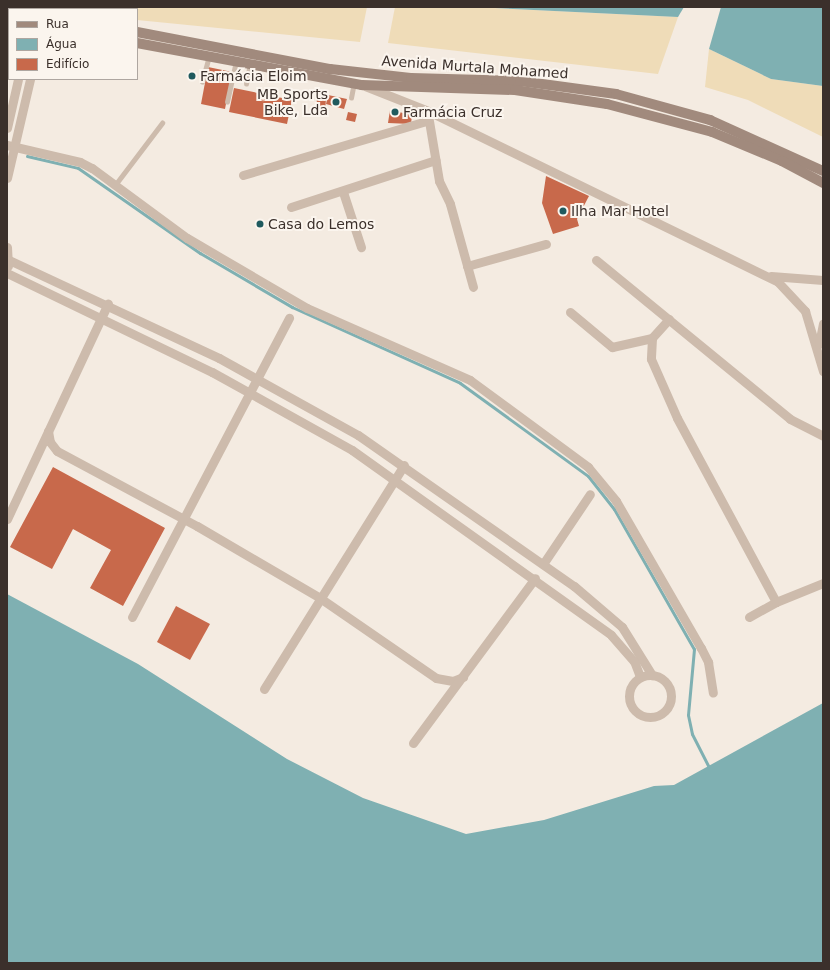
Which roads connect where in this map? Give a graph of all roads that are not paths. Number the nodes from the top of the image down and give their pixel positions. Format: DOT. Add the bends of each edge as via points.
graph roads {
  1 [pos="138,32"];
  2 [pos="138,43"];
  3 [pos="209,56"];
  4 [pos="236,61"];
  5 [pos="250,64"];
  6 [pos="18,80"];
  7 [pos="30,80"];
  8 [pos="202,82"];
  9 [pos="246,84"];
  10 [pos="358,84"];
  11 [pos="351,98"];
  12 [pos="227,102"];
  13 [pos="428,111"];
  14 [pos="427,121"];
  15 [pos="162,123"];
  16 [pos="7,128"];
  17 [pos="11,146"];
  18 [pos="436,160"];
  19 [pos="823,171"];
  20 [pos="243,175"];
  21 [pos="7,178"];
  22 [pos="823,183"];
  23 [pos="115,185"];
  24 [pos="343,192"];
  25 [pos="291,207"];
  26 [pos="546,244"];
  27 [pos="7,247"];
  28 [pos="361,247"];
  29 [pos="596,260"];
  30 [pos="8,264"];
  31 [pos="467,266"];
  32 [pos="7,273"];
  33 [pos="766,276"];
  34 [pos="823,280"];
  35 [pos="473,287"];
  36 [pos="108,303"];
  37 [pos="570,312"];
  38 [pos="102,316"];
  39 [pos="288,318"];
  40 [pos="669,319"];
  41 [pos="823,323"];
  42 [pos="652,338"];
  43 [pos="818,351"];
  44 [pos="823,371"];
  45 [pos="258,378"];
  46 [pos="250,392"];
  47 [pos="48,431"];
  48 [pos="823,436"];
  49 [pos="404,465"];
  50 [pos="396,478"];
  51 [pos="590,494"];
  52 [pos="182,518"];
  53 [pos="7,519"];
  54 [pos="543,564"];
  55 [pos="535,578"];
  56 [pos="823,583"];
  57 [pos="320,598"];
  58 [pos="776,602"];
  59 [pos="132,617"];
  60 [pos="749,617"];
  61 [pos="652,675"];
  62 [pos="463,677"];
  63 [pos="640,677"];
  64 [pos="264,689"];
  65 [pos="713,693"];
  66 [pos="413,743"];
  1 -- 19 [label="street, Avenida Murtala Mohamed" via="330,69 411,78 520,81 616,94 710,120"];
  2 -- 3 [label="street, Avenida Murtala Mohamed"];
  3 -- 4 [label="street, Avenida Murtala Mohamed"];
  3 -- 8 [label="lane"];
  4 -- 5 [label="street, Avenida Murtala Mohamed"];
  4 -- 12 [label="lane"];
  5 -- 9 [label="lane"];
  5 -- 10 [label="street, Avenida Murtala Mohamed"];
  6 -- 16 [label="street"];
  7 -- 17 [label="street"];
  10 -- 11 [label="lane"];
  10 -- 13 [label="street, Avenida Murtala Mohamed"];
  10 -- 22 [label="street, Avenida Murtala Mohamed" via="515,90 648,112 712,132 782,161"];
  13 -- 14 [label="street"];
  13 -- 33 [label="street, Avenida Murtala Mohamed"];
  14 -- 18 [label="street"];
  14 -- 20 [label="street"];
  15 -- 23 [label="lane"];
  17 -- 21 [label="street"];
  17 -- 23 [label="street" via="80,162"];
  18 -- 24 [label="street"];
  18 -- 31 [label="street"];
  23 -- 65 [label="street" via="187,238 307,308 470,380 588,467 616,501 708,662"];
  24 -- 25 [label="street"];
  24 -- 28 [label="street"];
  26 -- 31 [label="street"];
  27 -- 30 [label="street"];
  29 -- 40 [label="street"];
  30 -- 36 [label="street"];
  31 -- 35 [label="street"];
  32 -- 38 [label="street"];
  33 -- 34 [label="street"];
  33 -- 43 [label="street" via="798,299 812,326"];
  36 -- 38 [label="street"];
  36 -- 45 [label="street"];
  37 -- 42 [label="street" via="612,347"];
  38 -- 46 [label="street"];
  38 -- 47 [label="street"];
  39 -- 45 [label="street"];
  40 -- 42 [label="street"];
  40 -- 48 [label="street" via="790,420"];
  41 -- 43 [label="street"];
  42 -- 58 [label="street" via="651,359 677,418"];
  43 -- 44 [label="street"];
  45 -- 46 [label="street"];
  45 -- 49 [label="street"];
  46 -- 50 [label="street"];
  46 -- 52 [label="street"];
  47 -- 52 [label="street" via="50,442 57,451"];
  47 -- 53 [label="street"];
  49 -- 50 [label="street"];
  49 -- 54 [label="street"];
  50 -- 55 [label="street"];
  50 -- 57 [label="street"];
  51 -- 54 [label="street"];
  52 -- 57 [label="street"];
  52 -- 59 [label="street"];
  54 -- 61 [label="street" via="622,627"];
  55 -- 62 [label="street"];
  55 -- 63 [label="street" via="622,645"];
  56 -- 58 [label="street"];
  57 -- 62 [label="street" via="436,678 452,682"];
  57 -- 64 [label="street"];
  58 -- 60 [label="street"];
  61 -- 63 [label="street"];
  61 -- 63 [label="street" via="668,685 671,698 665,711 653,717 639,714 630,704 630,690"];
  62 -- 66 [label="street"];
}
